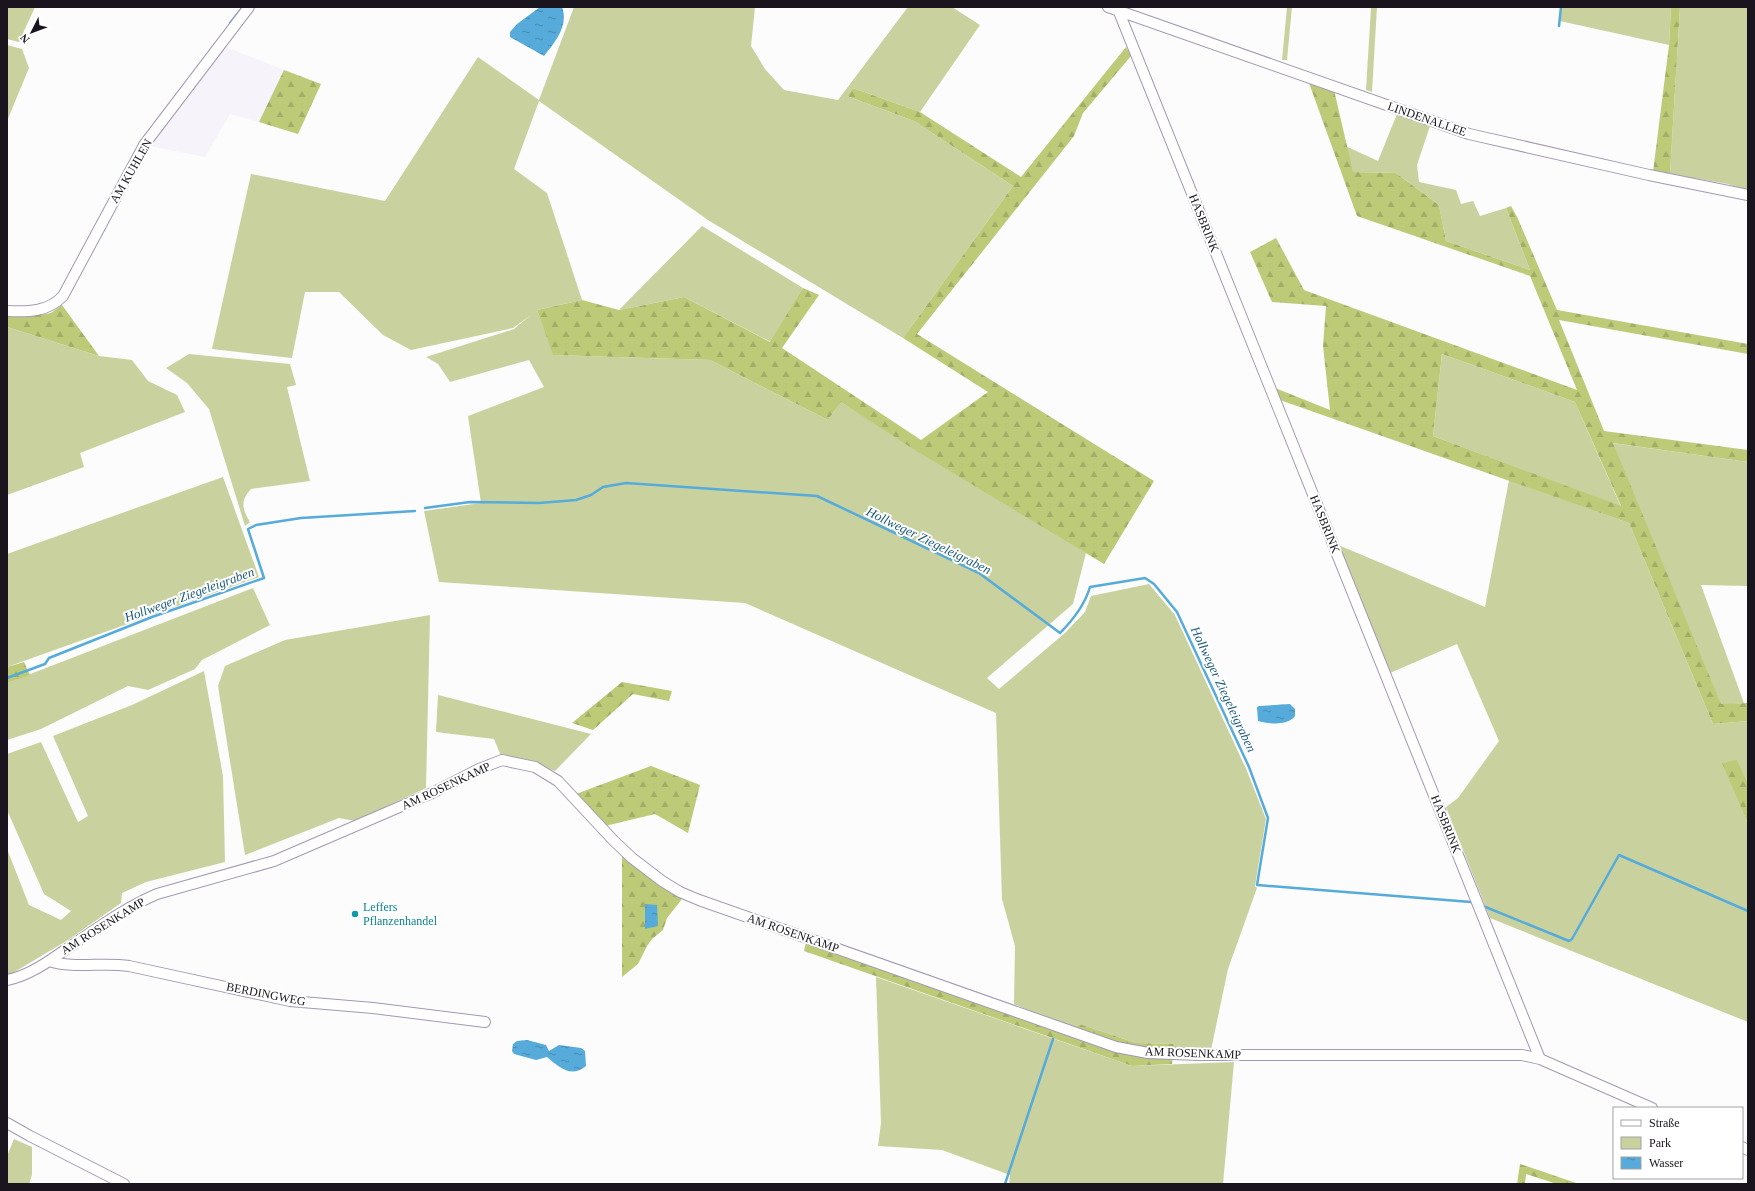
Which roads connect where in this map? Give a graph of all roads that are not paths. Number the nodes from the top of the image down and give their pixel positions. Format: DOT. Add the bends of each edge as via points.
graph roads {
  1 [pos="249,7"];
  2 [pos="1108,7"];
  3 [pos="1118,9"];
  4 [pos="1748,195"];
  5 [pos="7,311"];
  6 [pos="49,961"];
  7 [pos="7,980"];
  8 [pos="485,1022"];
  9 [pos="1531,1037"];
  10 [pos="1522,1055"];
  11 [pos="1540,1059"];
  12 [pos="1650,1107"];
  13 [pos="7,1123"];
  14 [pos="124,1184"];
  1 -- 5 [label="street, AM KUHLEN" via="144,144 63,296 56,304 35,311"];
  2 -- 3 [label="street, LINDENALLEE"];
  3 -- 4 [label="street, LINDENALLEE" via="1469,134"];
  3 -- 9 [label="street, HASBRINK"];
  6 -- 7 [label="street, AM ROSENKAMP" via="28,973"];
  6 -- 8 [label="street, BERDINGWEG" via="60,964 129,966 290,1001"];
  6 -- 10 [label="street, AM ROSENKAMP" via="142,900 274,861 502,760 535,767 558,781 632,858 680,892 1116,1047 1148,1053 1198,1054"];
  9 -- 10 [label="street"];
  9 -- 11 [label="street, HASBRINK"];
  10 -- 11 [label="street, AM ROSENKAMP"];
  11 -- 12 [label="street, AM ROSENKAMP"];
  13 -- 14 [label="street"];
}
